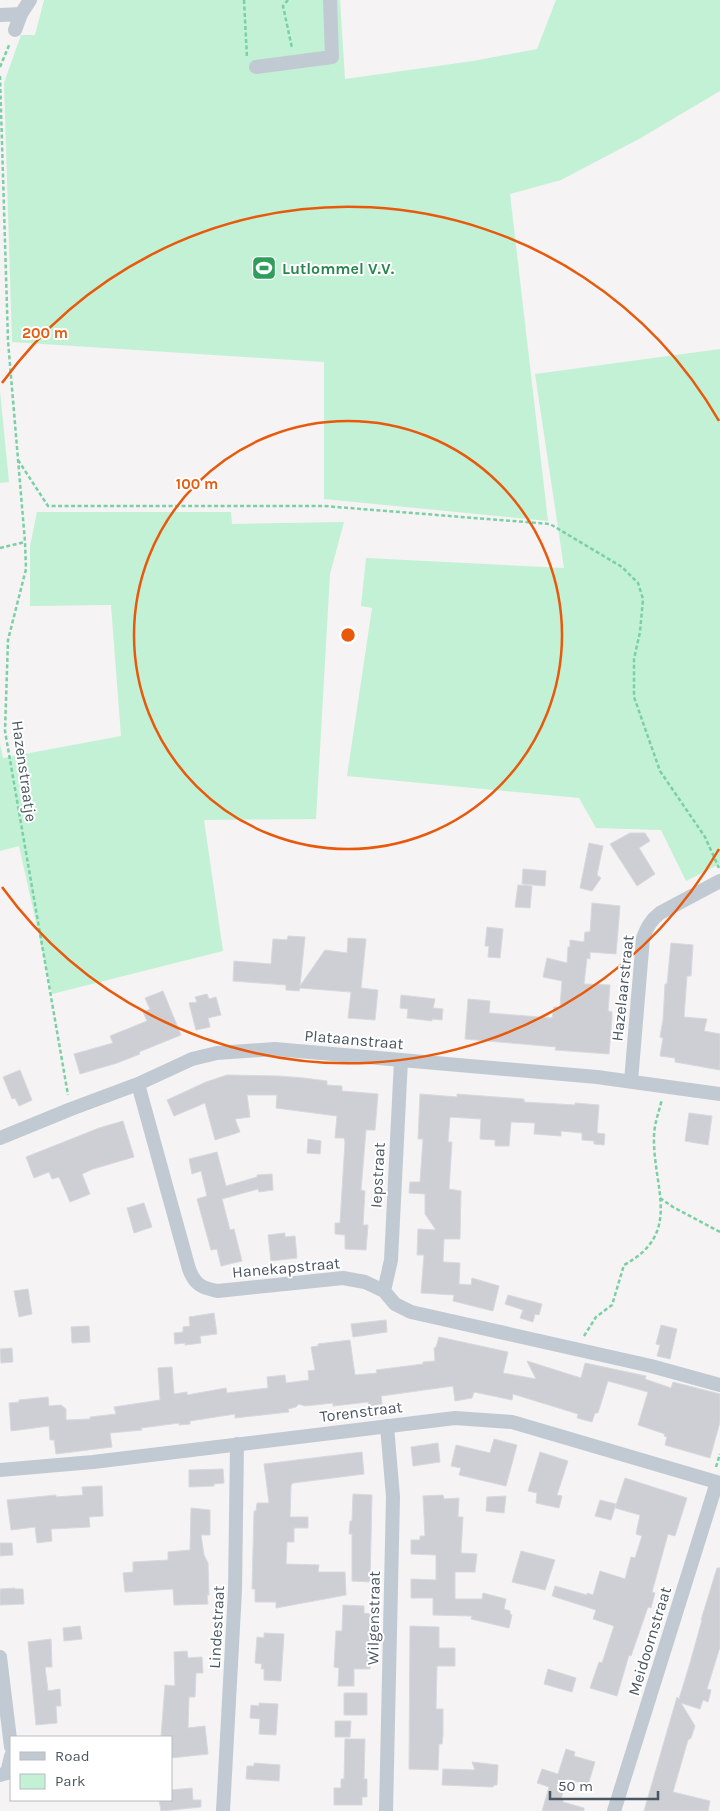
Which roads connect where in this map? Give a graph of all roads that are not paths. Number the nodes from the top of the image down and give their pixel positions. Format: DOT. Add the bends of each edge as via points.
graph roads {
  1 [pos="30,0"];
  2 [pos="330,0"];
  3 [pos="21,14"];
  4 [pos="0,15"];
  5 [pos="15,30"];
  6 [pos="252,65"];
  7 [pos="720,881"];
  8 [pos="401,1060"];
  9 [pos="630,1081"];
  10 [pos="138,1084"];
  11 [pos="720,1094"];
  12 [pos="0,1138"];
  13 [pos="384,1291"];
  14 [pos="720,1385"];
  15 [pos="387,1426"];
  16 [pos="237,1444"];
  17 [pos="0,1470"];
  18 [pos="718,1482"];
  19 [pos="0,1657"];
  20 [pos="10,1739"];
  21 [pos="10,1759"];
  22 [pos="0,1775"];
  23 [pos="223,1811"];
  24 [pos="386,1811"];
  25 [pos="614,1811"];
  1 -- 3 [label="street"];
  2 -- 6 [label="street" via="332,57"];
  3 -- 4 [label="street"];
  3 -- 5 [label="street"];
  7 -- 9 [label="street, Hazelaarstraat" via="651,919 643,938"];
  8 -- 9 [label="street, Plataanstraat"];
  8 -- 10 [label="street, Plataanstraat" via="243,1050 192,1059"];
  8 -- 13 [label="street, Iepstraat" via="391,1260"];
  9 -- 11 [label="street, Plataanstraat"];
  10 -- 12 [label="street, Plataanstraat"];
  10 -- 13 [label="street, Hanekapstraat" via="193,1280 207,1289 218,1291 343,1278 365,1282"];
  13 -- 14 [label="street, Hanekapstraat" via="395,1304 412,1312 651,1366"];
  15 -- 16 [label="street, Torenstraat"];
  15 -- 18 [label="street, Torenstraat" via="455,1418 512,1422"];
  15 -- 24 [label="street, Wilgenstraat" via="393,1497"];
  16 -- 17 [label="street, Torenstraat"];
  16 -- 23 [label="street, Lindestraat" via="235,1590"];
  18 -- 25 [label="street, Meidoornstraat"];
  19 -- 20 [label="street"];
  21 -- 22 [label="street" via="6,1773"];
}
